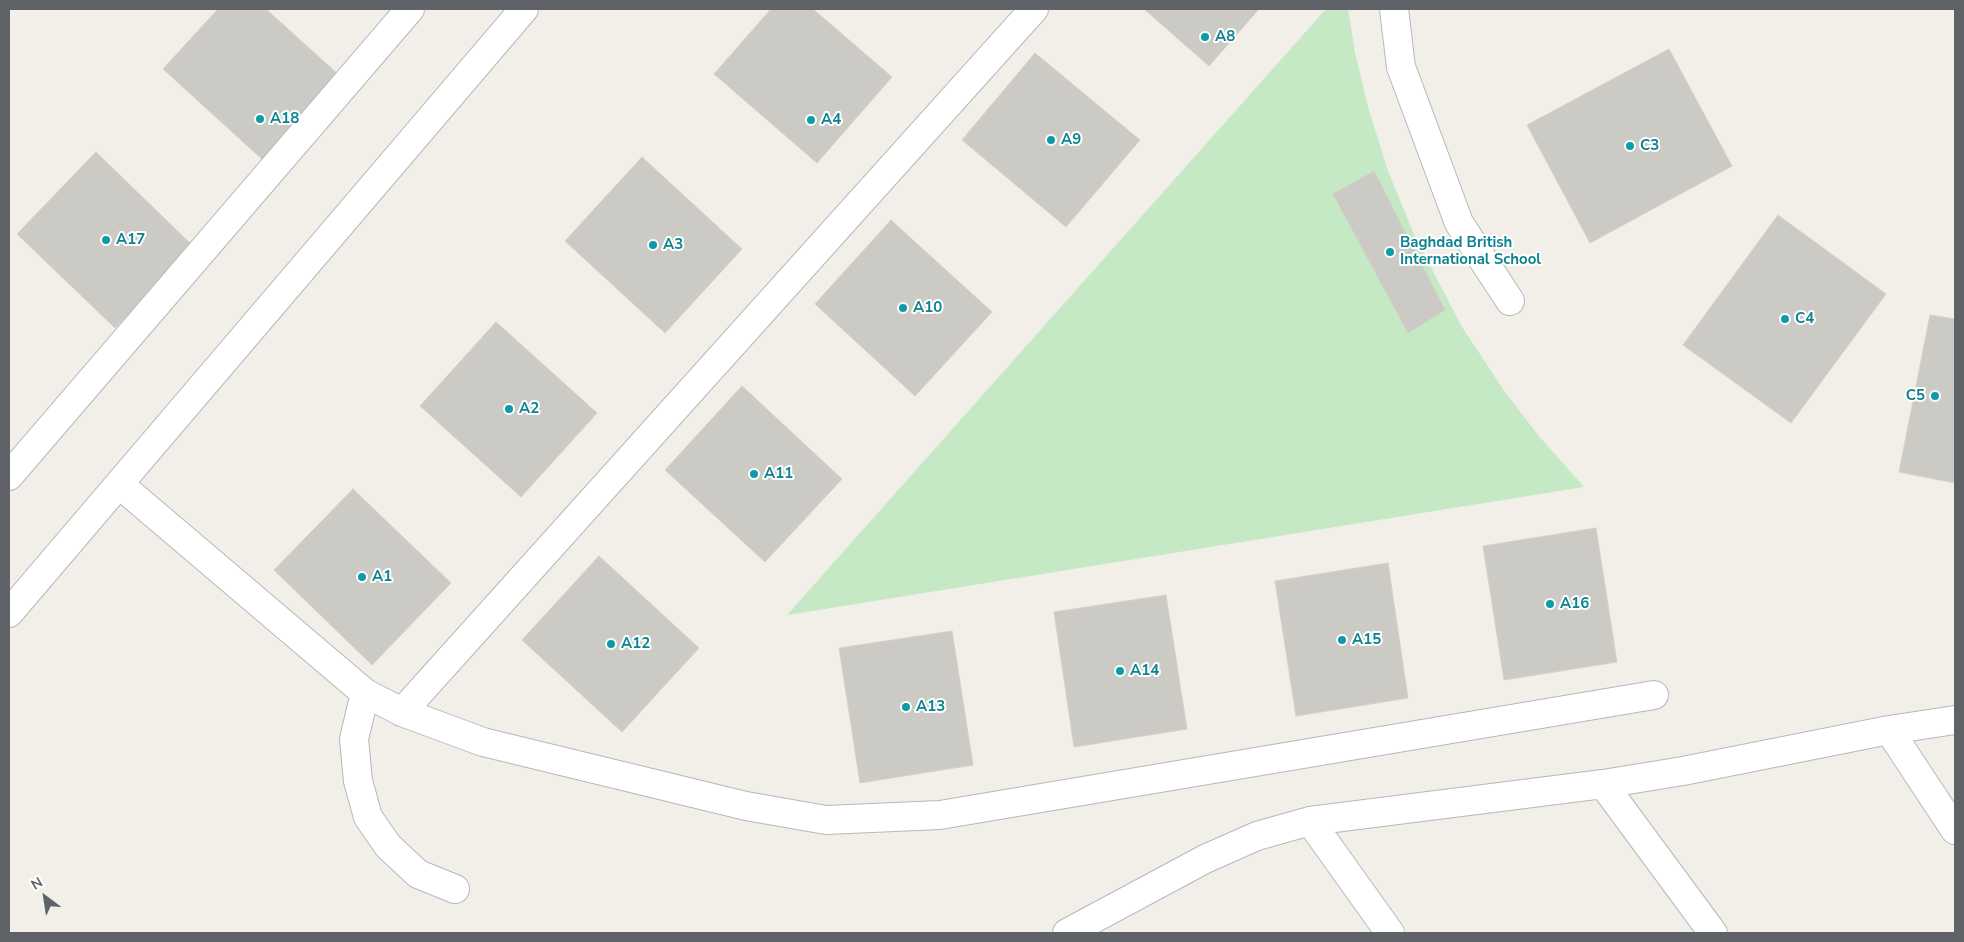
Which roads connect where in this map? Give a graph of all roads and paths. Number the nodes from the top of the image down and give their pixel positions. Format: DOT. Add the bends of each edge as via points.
graph roads {
  1 [pos="410,9"];
  2 [pos="524,9"];
  3 [pos="1034,9"];
  4 [pos="1394,9"];
  5 [pos="1510,301"];
  6 [pos="9,476"];
  7 [pos="119,484"];
  8 [pos="9,614"];
  9 [pos="365,693"];
  10 [pos="1654,695"];
  11 [pos="402,712"];
  12 [pos="1955,720"];
  13 [pos="1889,730"];
  14 [pos="1603,784"];
  15 [pos="1310,821"];
  16 [pos="1955,830"];
  17 [pos="455,889"];
  18 [pos="1067,933"];
  19 [pos="1390,933"];
  20 [pos="1713,933"];
  1 -- 6 [label="street"];
  2 -- 7 [label="street"];
  3 -- 11 [label="street"];
  4 -- 5 [label="street" via="1402,66 1459,223"];
  7 -- 8 [label="street"];
  7 -- 9 [label="street"];
  9 -- 11 [label="street"];
  9 -- 17 [label="street" via="354,739 358,781 368,817 388,846 418,874"];
  10 -- 11 [label="street" via="940,815 826,820 746,806 483,742"];
  12 -- 13 [label="street"];
  13 -- 14 [label="street"];
  13 -- 16 [label="street"];
  14 -- 15 [label="street"];
  14 -- 20 [label="street"];
  15 -- 18 [label="street" via="1257,836 1205,859"];
  15 -- 19 [label="street"];
}
